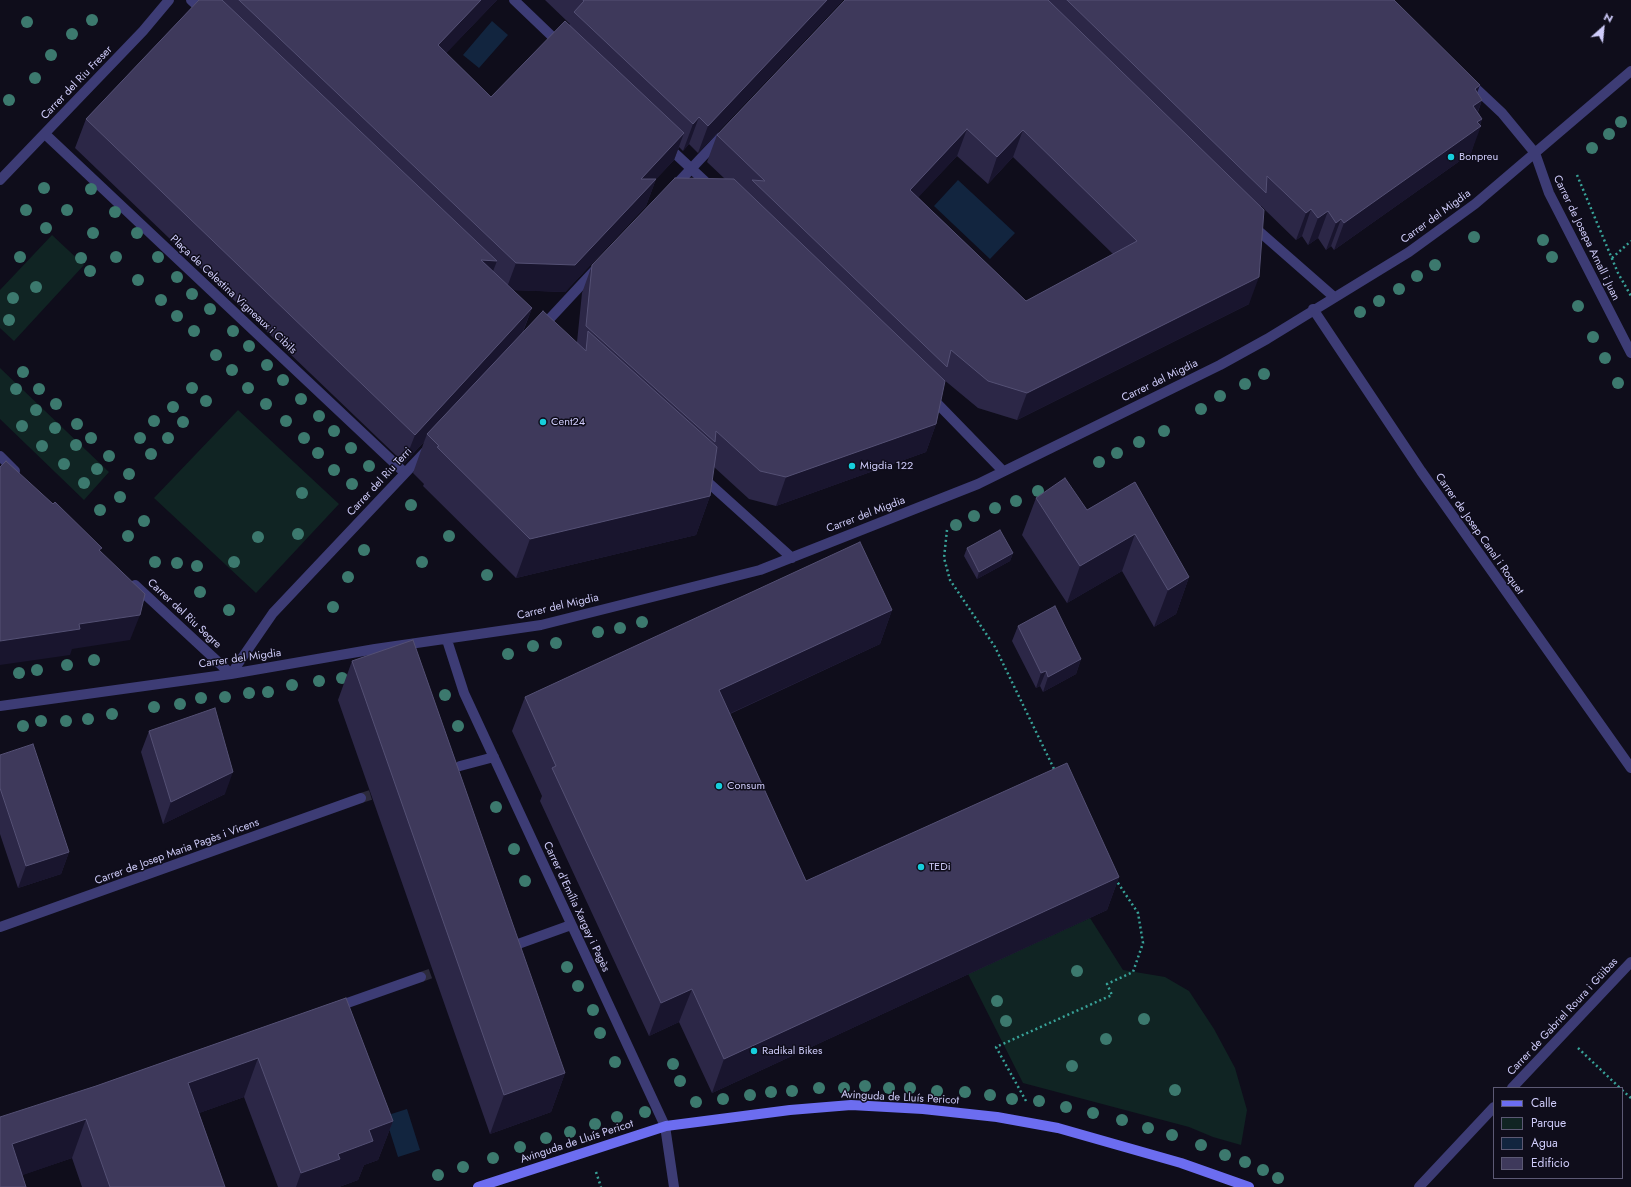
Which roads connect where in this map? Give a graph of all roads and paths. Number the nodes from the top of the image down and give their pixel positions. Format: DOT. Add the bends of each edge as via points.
graph roads {
  1 [pos="169,0"];
  2 [pos="191,0"];
  3 [pos="514,0"];
  4 [pos="211,19"];
  5 [pos="565,49"];
  6 [pos="1631,71"];
  7 [pos="1462,75"];
  8 [pos="731,127"];
  9 [pos="45,134"];
  10 [pos="658,137"];
  11 [pos="1536,153"];
  12 [pos="691,169"];
  13 [pos="1577,174"];
  14 [pos="0,180"];
  15 [pos="720,196"];
  16 [pos="664,197"];
  17 [pos="1244,217"];
  18 [pos="1631,240"];
  19 [pos="1612,258"];
  20 [pos="604,260"];
  21 [pos="1631,296"];
  22 [pos="1334,297"];
  23 [pos="1313,309"];
  24 [pos="548,338"];
  25 [pos="1631,353"];
  26 [pos="925,391"];
  27 [pos="432,444"];
  28 [pos="0,456"];
  29 [pos="694,470"];
  30 [pos="1003,471"];
  31 [pos="405,473"];
  32 [pos="22,477"];
  33 [pos="946,530"];
  34 [pos="792,558"];
  35 [pos="129,579"];
  36 [pos="447,640"];
  37 [pos="231,674"];
  38 [pos="0,706"];
  39 [pos="494,757"];
  40 [pos="460,766"];
  41 [pos="1631,768"];
  42 [pos="1057,776"];
  43 [pos="361,798"];
  44 [pos="1115,879"];
  45 [pos="571,925"];
  46 [pos="0,927"];
  47 [pos="501,950"];
  48 [pos="1631,962"];
  49 [pos="421,977"];
  50 [pos="323,1011"];
  51 [pos="1563,1034"];
  52 [pos="1513,1087"];
  53 [pos="1619,1087"];
  54 [pos="1623,1091"];
  55 [pos="1631,1098"];
  56 [pos="1493,1108"];
  57 [pos="1039,1124"];
  58 [pos="665,1126"];
  59 [pos="595,1167"];
  60 [pos="478,1187"];
  61 [pos="601,1187"];
  62 [pos="674,1187"];
  63 [pos="1249,1187"];
  64 [pos="1419,1187"];
  1 -- 9 [label="street, Carrer del Riu Freser"];
  2 -- 4 [label="street"];
  3 -- 5 [label="street"];
  6 -- 11 [label="street, Carrer del Migdia"];
  7 -- 11 [label="street" via="1502,113"];
  8 -- 12 [label="street"];
  9 -- 14 [label="street, Carrer del Riu Freser"];
  9 -- 31 [label="street, Plaça de Celestina Vigneaux i Cibils"];
  10 -- 12 [label="street"];
  11 -- 22 [label="street, Carrer del Migdia" via="1475,204 1409,252"];
  11 -- 25 [label="street, Carrer de Josepa Arnall i Juan" via="1549,193"];
  12 -- 15 [label="street"];
  12 -- 16 [label="street"];
  13 -- 19 [label="path"];
  17 -- 22 [label="street" via="1272,245"];
  18 -- 19 [label="path"];
  19 -- 21 [label="path"];
  20 -- 24 [label="street" via="536,330"];
  22 -- 23 [label="street, Carrer del Migdia"];
  23 -- 30 [label="street, Carrer del Migdia" via="1220,365"];
  23 -- 41 [label="street, Carrer de Josep Canal i Roquet" via="1420,471"];
  26 -- 30 [label="street"];
  27 -- 31 [label="street, Carrer del Riu Terri"];
  28 -- 32 [label="street"];
  29 -- 34 [label="street"];
  30 -- 34 [label="street, Carrer del Migdia" via="970,487"];
  31 -- 37 [label="street, Carrer del Riu Terri" via="273,613"];
  33 -- 42 [label="path" via="944,558 950,580 995,647"];
  34 -- 36 [label="street, Carrer del Migdia" via="760,570 541,625"];
  35 -- 37 [label="street, Carrer del Riu Segre"];
  36 -- 37 [label="street, Carrer del Migdia" via="375,649"];
  36 -- 39 [label="street, Carrer d'Emília Xargay i Pagès" via="464,693"];
  37 -- 38 [label="street, Carrer del Migdia"];
  39 -- 40 [label="street"];
  39 -- 45 [label="street, Carrer d'Emília Xargay i Pagès"];
  43 -- 46 [label="street, Carrer de Josep Maria Pagès i Vicens"];
  44 -- 57 [label="path" via="1138,913 1144,943 1133,972 1107,984 1112,995 996,1047"];
  45 -- 47 [label="street"];
  45 -- 58 [label="street, Carrer d'Emília Xargay i Pagès"];
  48 -- 51 [label="street, Carrer de Gabriel Roura i Güibas"];
  49 -- 50 [label="street"];
  51 -- 52 [label="street, Carrer de Gabriel Roura i Güibas"];
  51 -- 53 [label="path"];
  54 -- 55 [label="path"];
  56 -- 64 [label="street"];
  57 -- 58 [label="street, Avinguda de Lluís Pericot" via="924,1109 851,1106 724,1117"];
  57 -- 63 [label="street, Avinguda de Lluís Pericot" via="1181,1162"];
  58 -- 60 [label="street, Avinguda de Lluís Pericot"];
  58 -- 62 [label="street, Carrer d'Emília Xargay i Pagès"];
  59 -- 61 [label="path"];
}
